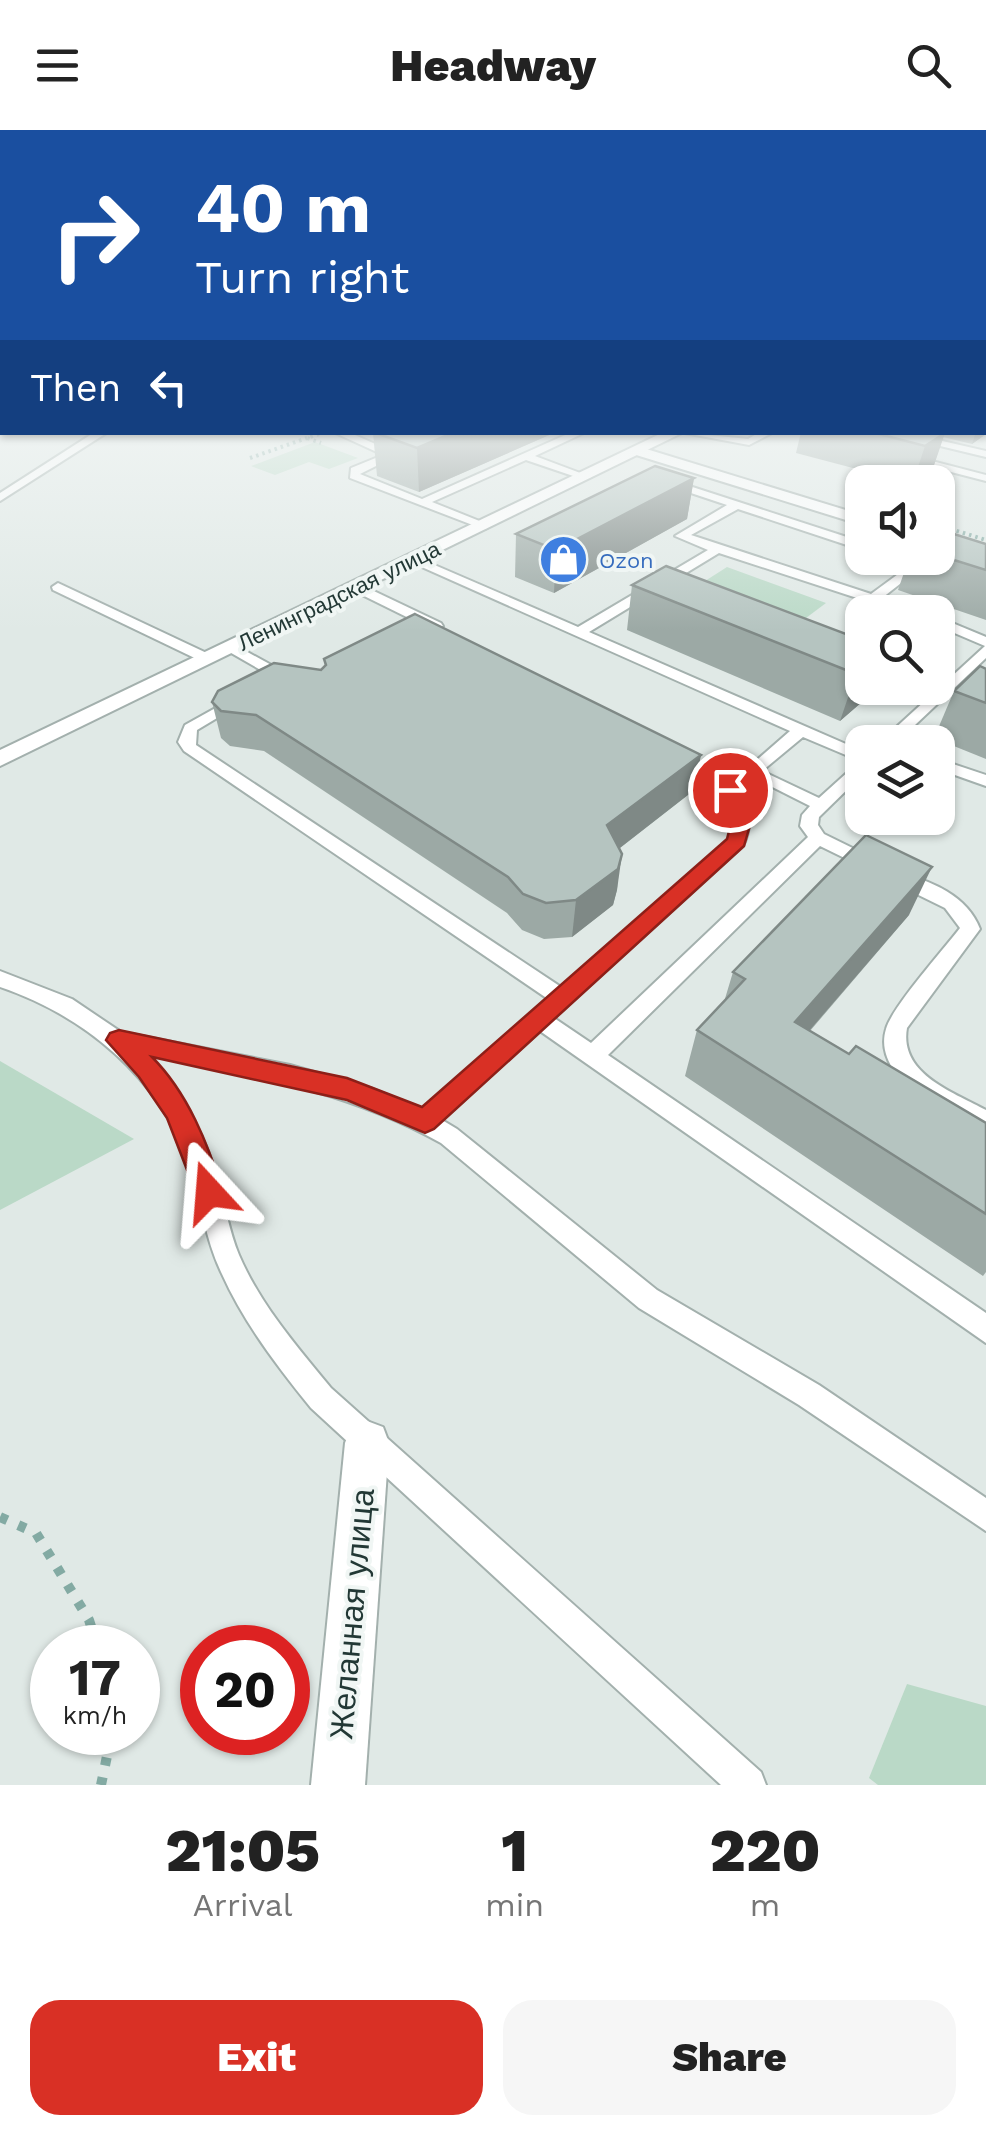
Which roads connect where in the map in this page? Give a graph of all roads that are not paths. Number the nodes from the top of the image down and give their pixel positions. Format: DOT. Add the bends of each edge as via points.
graph roads {
  1 [pos="32,477"];
  2 [pos="357,477"];
  3 [pos="480,477"];
  4 [pos="586,477"];
  5 [pos="689,477"];
  6 [pos="724,477"];
  7 [pos="0,498"];
  8 [pos="422,503"];
  9 [pos="736,505"];
  10 [pos="845,515"];
  11 [pos="483,526"];
  12 [pos="845,540"];
  13 [pos="718,549"];
  14 [pos="412,560"];
  15 [pos="903,575"];
  16 [pos="357,587"];
  17 [pos="58,588"];
  18 [pos="858,595"];
  19 [pos="877,595"];
  20 [pos="955,629"];
  21 [pos="578,633"];
  22 [pos="453,642"];
  23 [pos="986,642"];
  24 [pos="231,647"];
  25 [pos="986,650"];
  26 [pos="208,658"];
  27 [pos="267,685"];
  28 [pos="308,691"];
  29 [pos="906,725"];
  30 [pos="801,730"];
  31 [pos="655,747"];
  32 [pos="845,750"];
  33 [pos="0,758"];
  34 [pos="955,770"];
  35 [pos="705,772"];
  36 [pos="751,772"];
  37 [pos="986,780"];
  38 [pos="845,782"];
  39 [pos="821,805"];
  40 [pos="818,838"];
  41 [pos="0,979"];
  42 [pos="562,998"];
  43 [pos="539,1019"];
  44 [pos="119,1040"];
  45 [pos="592,1056"];
  46 [pos="425,1121"];
  47 [pos="986,1121"];
  48 [pos="986,1330"];
  49 [pos="367,1444"];
  50 [pos="986,1516"];
  51 [pos="338,1785"];
  52 [pos="748,1785"];
  1 -- 7 [label="lane"];
  2 -- 8 [label="lane"];
  3 -- 8 [label="lane"];
  4 -- 11 [label="street, Ленинградская улица"];
  5 -- 9 [label="lane" via="671,485"];
  6 -- 10 [label="street"];
  8 -- 11 [label="lane"];
  9 -- 12 [label="lane"];
  9 -- 13 [label="lane" via="681,536"];
  11 -- 14 [label="street, Ленинградская улица"];
  13 -- 18 [label="lane"];
  13 -- 21 [label="lane"];
  14 -- 16 [label="street, Ленинградская улица"];
  14 -- 21 [label="lane"];
  15 -- 19 [label="lane"];
  16 -- 22 [label="lane" via="422,618"];
  16 -- 24 [label="street, Ленинградская улица"];
  17 -- 26 [label="lane"];
  20 -- 23 [label="lane"];
  21 -- 30 [label="lane"];
  24 -- 26 [label="street, Ленинградская улица"];
  24 -- 27 [label="lane"];
  25 -- 29 [label="lane"];
  26 -- 33 [label="street, Ленинградская улица"];
  27 -- 28 [label="lane"];
  27 -- 42 [label="lane" via="190,728 190,748"];
  30 -- 32 [label="lane"];
  30 -- 36 [label="lane"];
  31 -- 35 [label="lane"];
  34 -- 37 [label="lane"];
  35 -- 36 [label="lane"];
  35 -- 42 [label="lane" via="738,801 743,826 737,842"];
  36 -- 39 [label="lane"];
  38 -- 39 [label="lane"];
  39 -- 40 [label="lane" via="809,820"];
  40 -- 45 [label="lane"];
  40 -- 47 [label="lane" via="955,905 968,921 966,938 891,1041 913,1078"];
  41 -- 44 [label="lane" via="48,996"];
  42 -- 43 [label="lane"];
  43 -- 45 [label="lane"];
  43 -- 46 [label="lane"];
  44 -- 46 [label="lane" via="347,1089"];
  44 -- 49 [label="lane" via="177,1111 229,1262 254,1308 321,1398"];
  45 -- 48 [label="lane"];
  46 -- 50 [label="lane" via="648,1299 822,1404"];
  49 -- 51 [label="street, Желанная улица"];
  49 -- 52 [label="lane"];
}
